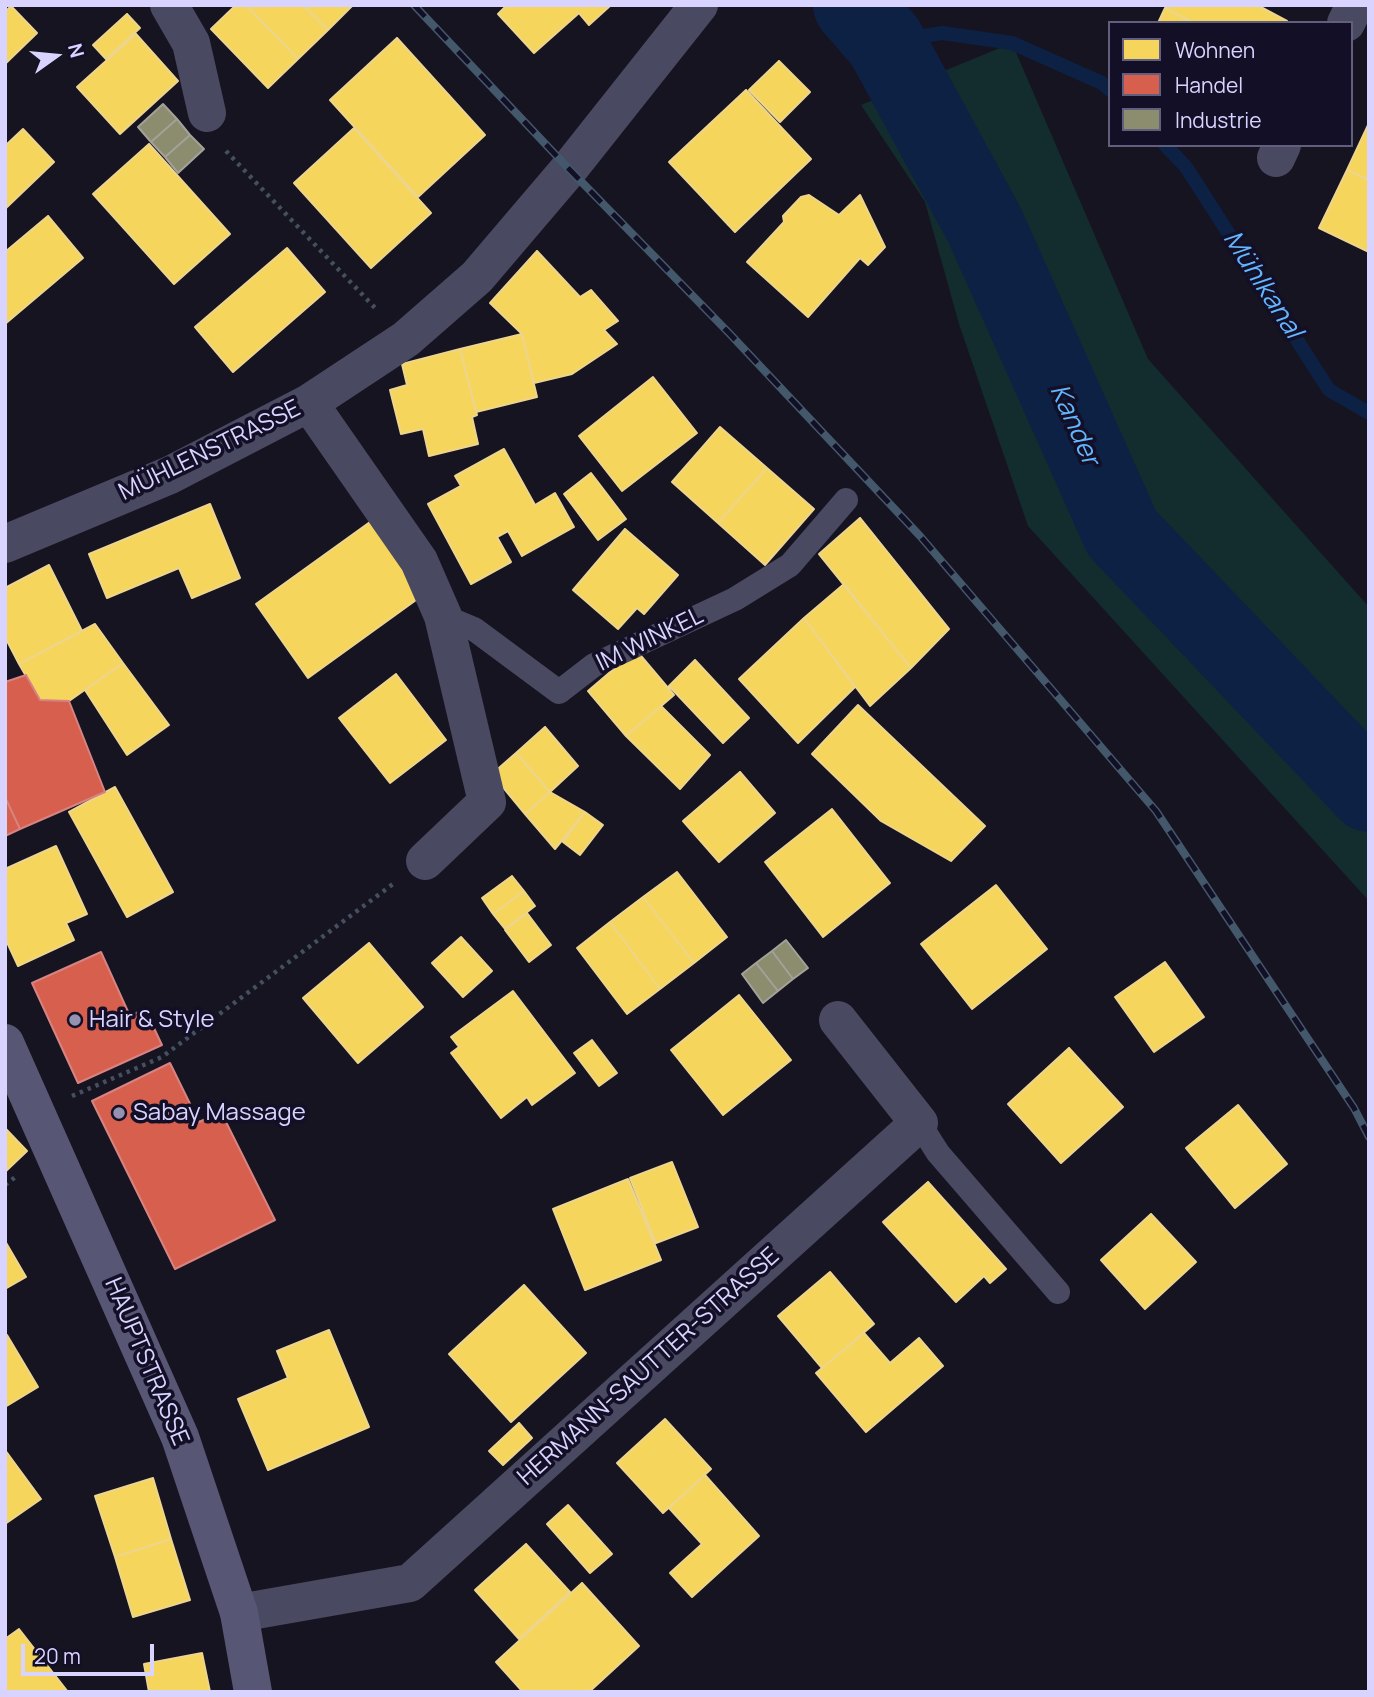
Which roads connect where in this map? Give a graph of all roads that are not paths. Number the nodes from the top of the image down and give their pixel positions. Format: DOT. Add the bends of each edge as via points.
graph roads {
  1 [pos="169,5"];
  2 [pos="1355,5"];
  3 [pos="684,12"];
  4 [pos="1347,21"];
  5 [pos="207,113"];
  6 [pos="309,403"];
  7 [pos="846,500"];
  8 [pos="5,544"];
  9 [pos="443,616"];
  10 [pos="425,861"];
  11 [pos="838,1020"];
  12 [pos="5,1043"];
  13 [pos="919,1123"];
  14 [pos="1058,1292"];
  15 [pos="239,1613"];
  16 [pos="253,1692"];
  1 -- 5 [label="street" via="191,43"];
  2 -- 4 [label="street"];
  3 -- 6 [label="street, MÜHLENSTRASSE" via="569,169 477,277 406,339"];
  6 -- 8 [label="street, MÜHLENSTRASSE" via="170,475"];
  6 -- 9 [label="street" via="419,561"];
  7 -- 9 [label="lane, IM WINKEL" via="790,565 735,600 594,665 559,692 474,629"];
  9 -- 10 [label="street" via="487,803"];
  11 -- 13 [label="street"];
  12 -- 15 [label="main road, HAUPTSTRASSE" via="180,1437"];
  13 -- 14 [label="lane" via="938,1153"];
  13 -- 15 [label="street, HERMANN-SAUTTER-STRASSE" via="410,1583"];
  15 -- 16 [label="main road, HAUPTSTRASSE"];
}
